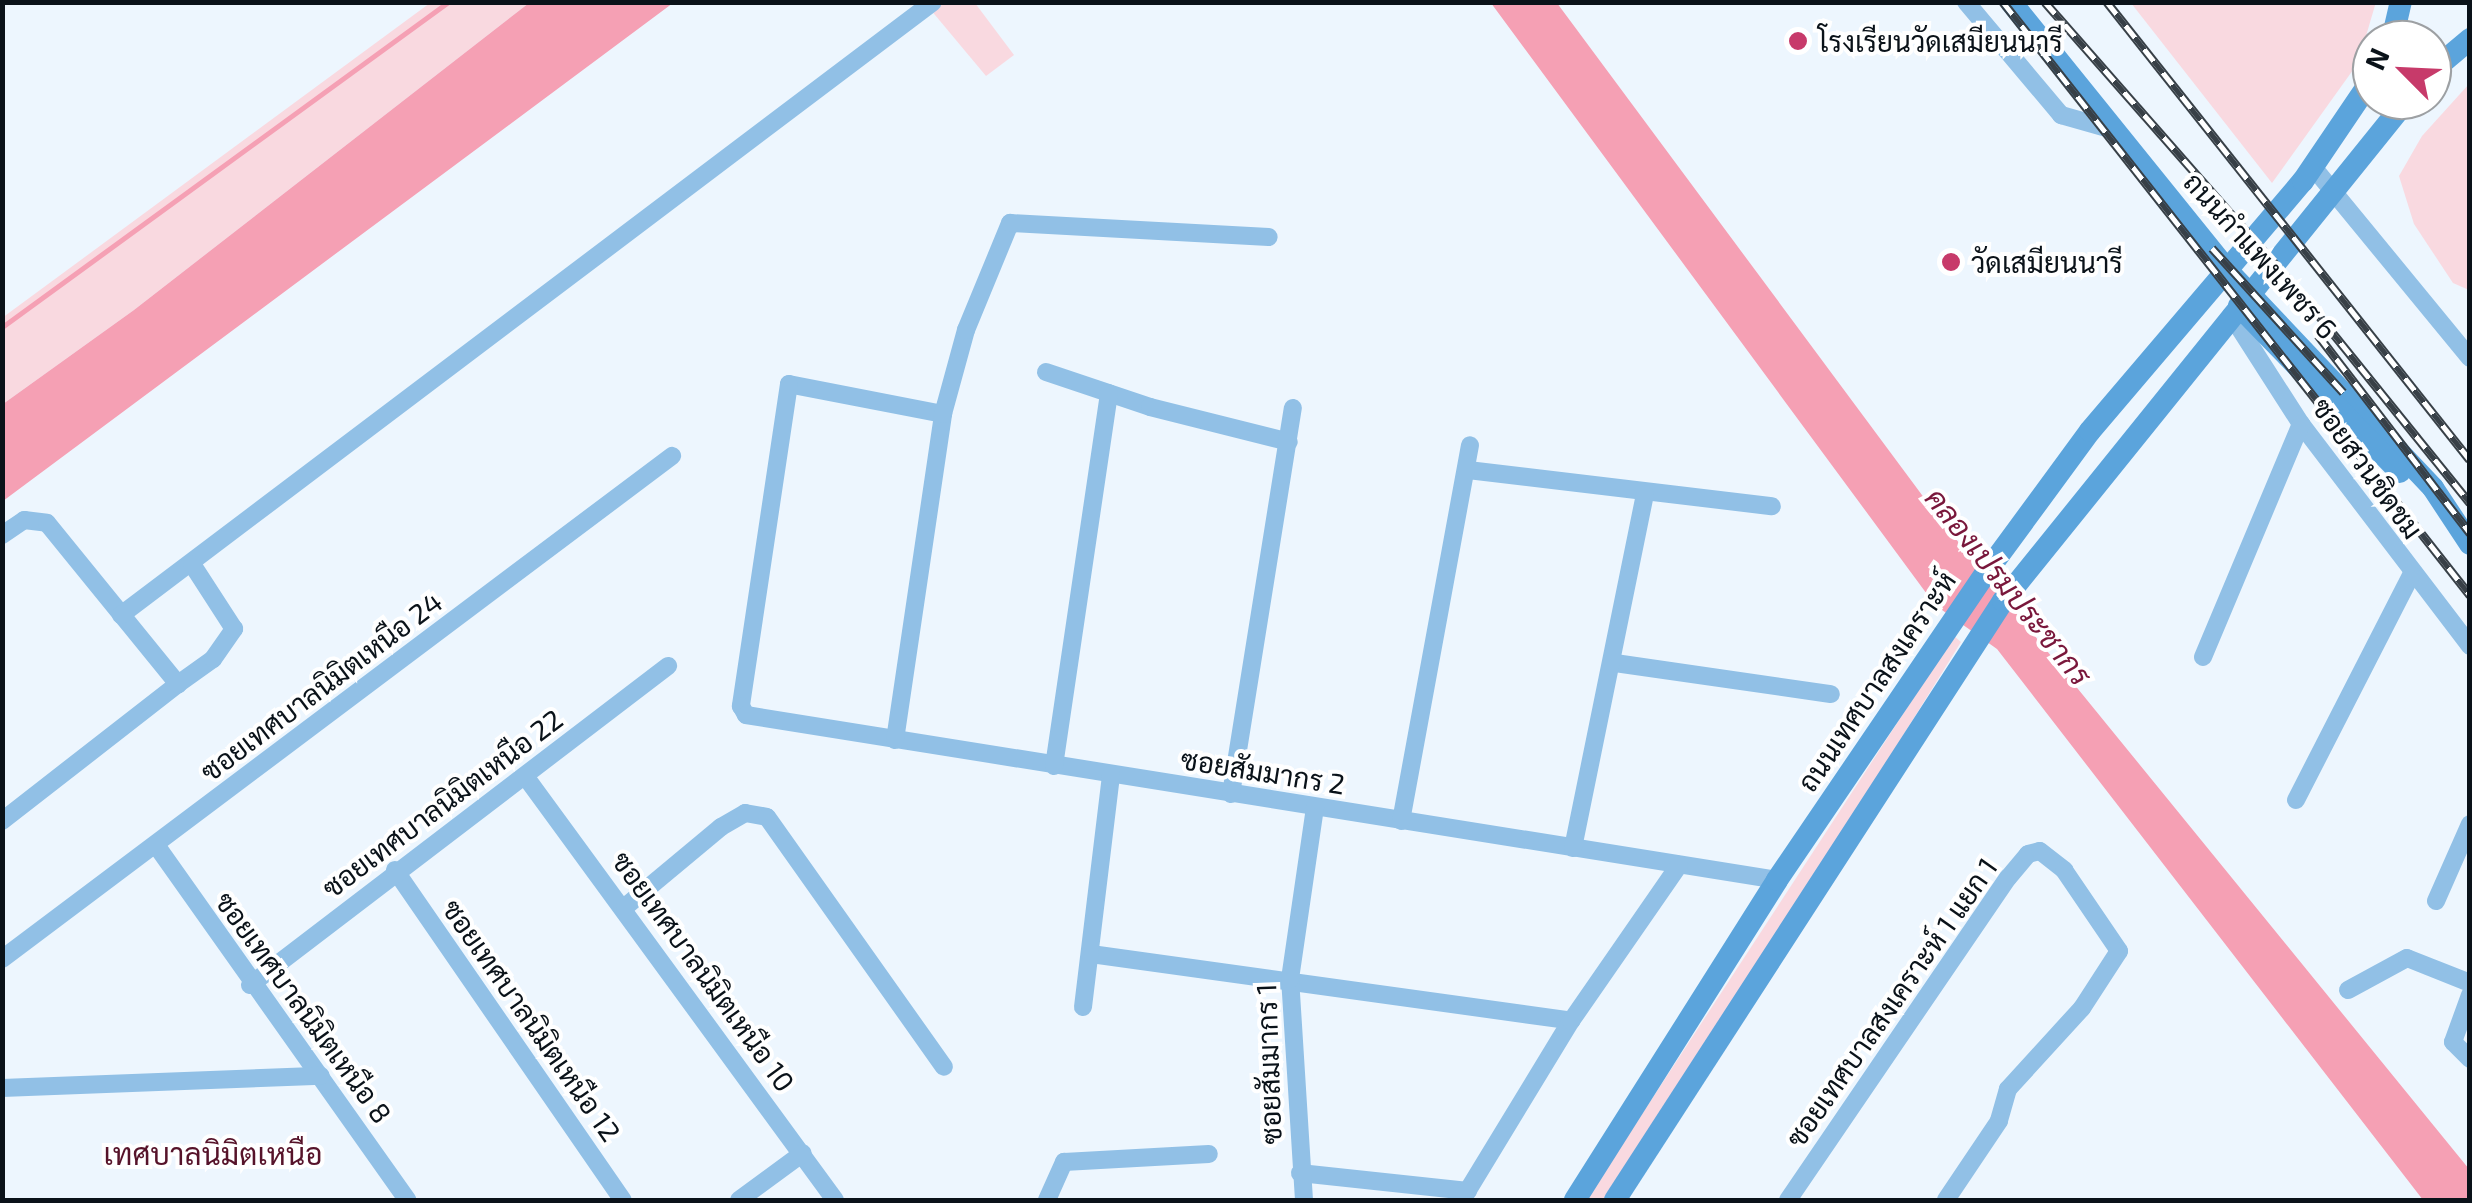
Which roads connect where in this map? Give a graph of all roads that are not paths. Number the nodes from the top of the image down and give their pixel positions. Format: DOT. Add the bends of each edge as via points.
graph roads {
  1 [pos="932,2"];
  2 [pos="1966,2"];
  3 [pos="2012,2"];
  4 [pos="2352,109"];
  5 [pos="2391,120"];
  6 [pos="2114,130"];
  7 [pos="2314,167"];
  8 [pos="2336,188"];
  9 [pos="1270,237"];
  10 [pos="2228,270"];
  11 [pos="2239,305"];
  12 [pos="2470,358"];
  13 [pos="1046,372"];
  14 [pos="1109,394"];
  15 [pos="1294,408"];
  16 [pos="943,414"];
  17 [pos="2301,424"];
  18 [pos="1290,442"];
  19 [pos="1470,446"];
  20 [pos="672,456"];
  21 [pos="1468,470"];
  22 [pos="1646,494"];
  23 [pos="1772,506"];
  24 [pos="2,534"];
  25 [pos="2470,546"];
  26 [pos="192,564"];
  27 [pos="2411,575"];
  28 [pos="121,615"];
  29 [pos="2470,646"];
  30 [pos="2203,658"];
  31 [pos="1615,663"];
  32 [pos="668,666"];
  33 [pos="178,684"];
  34 [pos="1831,694"];
  35 [pos="895,740"];
  36 [pos="1054,766"];
  37 [pos="1112,775"];
  38 [pos="526,776"];
  39 [pos="1231,794"];
  40 [pos="2296,800"];
  41 [pos="1315,807"];
  42 [pos="1401,820"];
  43 [pos="2,821"];
  44 [pos="2470,824"];
  45 [pos="156,845"];
  46 [pos="1573,848"];
  47 [pos="1678,865"];
  48 [pos="394,870"];
  49 [pos="1777,880"];
  50 [pos="2436,901"];
  51 [pos="624,906"];
  52 [pos="1091,954"];
  53 [pos="2,959"];
  54 [pos="1290,979"];
  55 [pos="2470,983"];
  56 [pos="250,985"];
  57 [pos="2348,990"];
  58 [pos="2470,994"];
  59 [pos="1083,1007"];
  60 [pos="1571,1021"];
  61 [pos="2470,1059"];
  62 [pos="944,1066"];
  63 [pos="321,1076"];
  64 [pos="2,1088"];
  65 [pos="803,1153"];
  66 [pos="1209,1154"];
  67 [pos="1300,1173"];
  68 [pos="1465,1196"];
  69 [pos="407,1200"];
  70 [pos="624,1200"];
  71 [pos="739,1200"];
  72 [pos="835,1200"];
  73 [pos="1048,1200"];
  74 [pos="1304,1200"];
  75 [pos="1576,1200"];
  76 [pos="1616,1200"];
  77 [pos="1788,1200"];
  78 [pos="1946,1200"];
  1 -- 26 [label="street"];
  2 -- 6 [label="street" via="2061,114"];
  3 -- 6 [label="street, ถนนกำแพงเพชร 6"];
  4 -- 7 [label="street, ถนนเทศบาลสงเคราะห์"];
  5 -- 8 [label="street"];
  6 -- 10 [label="street, ถนนกำแพงเพชร 6"];
  7 -- 8 [label="street"];
  7 -- 10 [label="street, ถนนเทศบาลสงเคราะห์"];
  8 -- 11 [label="street"];
  8 -- 12 [label="street"];
  9 -- 16 [label="street" via="1010,223 966,330"];
  10 -- 11 [label="street, ถนนกำแพงเพชร 6"];
  10 -- 49 [label="street, ถนนเทศบาลสงเคราะห์" via="2046,488"];
  11 -- 17 [label="street, ซอยสวนชิดชม"];
  11 -- 25 [label="street, ถนนกำแพงเพชร 6" via="2376,421 2434,488"];
  11 -- 76 [label="street" via="2075,505 1923,725"];
  13 -- 14 [label="street"];
  14 -- 18 [label="street"];
  14 -- 36 [label="street"];
  15 -- 18 [label="street"];
  16 -- 35 [label="street"];
  16 -- 35 [label="street, ซอยสัมมากร 2" via="789,384 742,711"];
  17 -- 27 [label="street, ซอยสวนชิดชม"];
  17 -- 30 [label="street"];
  18 -- 39 [label="street"];
  19 -- 21 [label="street"];
  20 -- 45 [label="street, ซอยเทศบาลนิมิตเหนือ 24"];
  21 -- 22 [label="street"];
  21 -- 42 [label="street"];
  22 -- 23 [label="street"];
  22 -- 31 [label="street"];
  24 -- 28 [label="street" via="24,520 47,522"];
  26 -- 28 [label="street"];
  26 -- 33 [label="street" via="234,629 213,659"];
  27 -- 29 [label="street, ซอยสวนชิดชม"];
  27 -- 40 [label="street"];
  28 -- 33 [label="street"];
  31 -- 34 [label="street"];
  31 -- 46 [label="street"];
  32 -- 38 [label="street, ซอยเทศบาลนิมิตเหนือ 22"];
  33 -- 43 [label="street"];
  35 -- 36 [label="street, ซอยสัมมากร 2"];
  36 -- 37 [label="street, ซอยสัมมากร 2"];
  37 -- 39 [label="street, ซอยสัมมากร 2"];
  37 -- 52 [label="street"];
  38 -- 48 [label="street, ซอยเทศบาลนิมิตเหนือ 22"];
  38 -- 51 [label="street, ซอยเทศบาลนิมิตเหนือ 10"];
  39 -- 41 [label="street, ซอยสัมมากร 2"];
  41 -- 42 [label="street, ซอยสัมมากร 2"];
  41 -- 54 [label="street, ซอยสัมมากร 1"];
  42 -- 46 [label="street, ซอยสัมมากร 2"];
  44 -- 50 [label="street"];
  45 -- 53 [label="street, ซอยเทศบาลนิมิตเหนือ 24"];
  45 -- 56 [label="street, ซอยเทศบาลนิมิตเหนือ 8"];
  46 -- 47 [label="street, ซอยสัมมากร 2"];
  47 -- 49 [label="street, ซอยสัมมากร 2"];
  47 -- 60 [label="street"];
  48 -- 56 [label="street, ซอยเทศบาลนิมิตเหนือ 22"];
  48 -- 70 [label="street, ซอยเทศบาลนิมิตเหนือ 12"];
  49 -- 75 [label="street, ถนนเทศบาลสงเคราะห์"];
  51 -- 62 [label="street" via="721,827 745,813 767,817"];
  51 -- 65 [label="street, ซอยเทศบาลนิมิตเหนือ 10"];
  52 -- 54 [label="street"];
  52 -- 59 [label="street"];
  54 -- 60 [label="street"];
  54 -- 67 [label="street, ซอยสัมมากร 1"];
  55 -- 57 [label="street" via="2407,958"];
  56 -- 63 [label="street, ซอยเทศบาลนิมิตเหนือ 8"];
  58 -- 61 [label="street" via="2453,1042"];
  60 -- 68 [label="street"];
  63 -- 64 [label="street"];
  63 -- 69 [label="street, ซอยเทศบาลนิมิตเหนือ 8"];
  65 -- 71 [label="street"];
  65 -- 72 [label="street, ซอยเทศบาลนิมิตเหนือ 10"];
  66 -- 73 [label="street" via="1064,1162"];
  67 -- 68 [label="street"];
  67 -- 74 [label="street, ซอยสัมมากร 1"];
  77 -- 78 [label="street, ซอยเทศบาลสงเคราะห์ 1 แยก 1" via="2028,854 2052,856 2120,951 2008,1089 1999,1121"];
}
